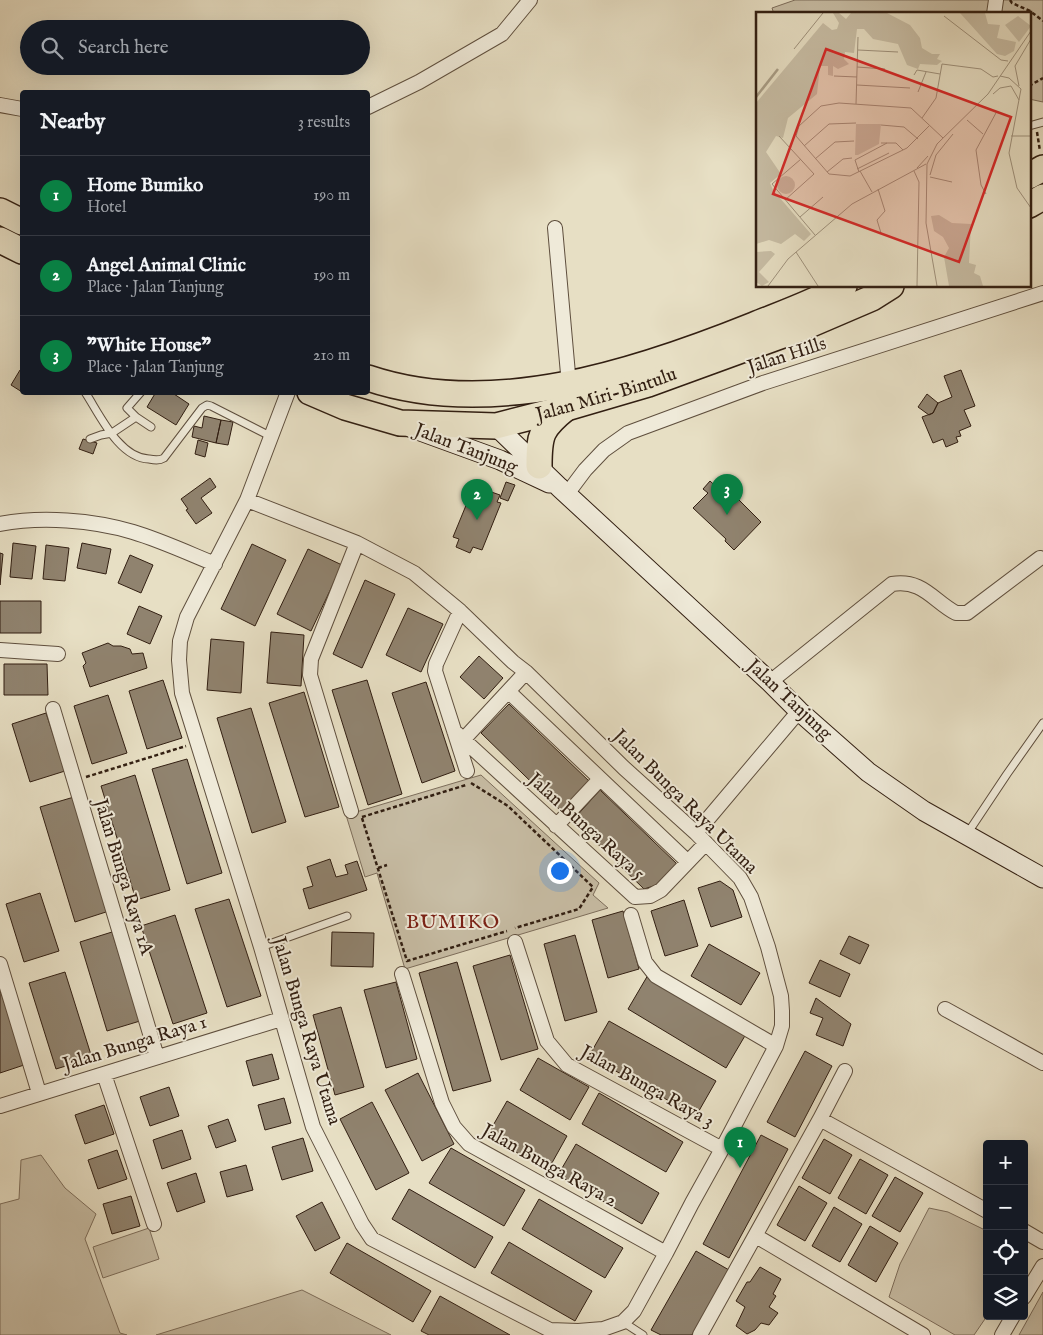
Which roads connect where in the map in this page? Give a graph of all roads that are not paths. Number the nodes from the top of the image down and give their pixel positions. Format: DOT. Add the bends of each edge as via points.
graph roads {
  1 [pos="530,0"];
  2 [pos="0,104"];
  3 [pos="370,106"];
  4 [pos="20,109"];
  5 [pos="1043,168"];
  6 [pos="1030,175"];
  7 [pos="1043,197"];
  8 [pos="1030,204"];
  9 [pos="0,211"];
  10 [pos="20,221"];
  11 [pos="555,228"];
  12 [pos="0,240"];
  13 [pos="20,250"];
  14 [pos="839,288"];
  15 [pos="889,288"];
  16 [pos="1043,292"];
  17 [pos="370,379"];
  18 [pos="423,391"];
  19 [pos="87,395"];
  20 [pos="139,395"];
  21 [pos="287,395"];
  22 [pos="317,395"];
  23 [pos="567,396"];
  24 [pos="136,417"];
  25 [pos="400,423"];
  26 [pos="496,426"];
  27 [pos="150,427"];
  28 [pos="112,434"];
  29 [pos="272,437"];
  30 [pos="90,439"];
  31 [pos="539,466"];
  32 [pos="563,491"];
  33 [pos="247,500"];
  34 [pos="0,524"];
  35 [pos="357,543"];
  36 [pos="1040,558"];
  37 [pos="214,564"];
  38 [pos="460,611"];
  39 [pos="0,650"];
  40 [pos="58,654"];
  41 [pos="526,672"];
  42 [pos="770,682"];
  43 [pos="509,692"];
  44 [pos="53,709"];
  45 [pos="799,711"];
  46 [pos="1043,723"];
  47 [pos="458,735"];
  48 [pos="467,771"];
  49 [pos="600,778"];
  50 [pos="356,814"];
  51 [pos="556,826"];
  52 [pos="967,835"];
  53 [pos="701,838"];
  54 [pos="687,861"];
  55 [pos="1043,878"];
  56 [pos="631,915"];
  57 [pos="347,916"];
  58 [pos="515,942"];
  59 [pos="262,947"];
  60 [pos="0,964"];
  61 [pos="402,974"];
  62 [pos="945,1009"];
  63 [pos="281,1018"];
  64 [pos="776,1046"];
  65 [pos="157,1056"];
  66 [pos="1043,1063"];
  67 [pos="845,1071"];
  68 [pos="104,1074"];
  69 [pos="39,1093"];
  70 [pos="0,1106"];
  71 [pos="820,1119"];
  72 [pos="722,1149"];
  73 [pos="983,1209"];
  74 [pos="154,1224"];
  75 [pos="1028,1233"];
  76 [pos="756,1236"];
  77 [pos="1043,1242"];
  78 [pos="666,1253"];
  79 [pos="1043,1266"];
  80 [pos="1028,1290"];
  81 [pos="1011,1320"];
  82 [pos="623,1322"];
  83 [pos="643,1335"];
  84 [pos="700,1335"];
  85 [pos="923,1335"];
  86 [pos="1002,1335"];
  1 -- 3 [label="street" via="502,34"];
  2 -- 4 [label="street"];
  5 -- 6 [label="highway"];
  7 -- 8 [label="highway"];
  9 -- 10 [label="highway"];
  11 -- 23 [label="street"];
  12 -- 13 [label="highway"];
  14 -- 23 [label="highway, Jalan Miri-Bintulu" via="719,339 617,373"];
  15 -- 23 [label="highway, Jalan Miri-Bintulu" via="802,328 648,384"];
  16 -- 32 [label="street, Jalan Hills" via="763,383 628,433 604,450"];
  17 -- 18 [label="highway, Jalan Miri-Bintulu"];
  18 -- 23 [label="highway, Jalan Miri-Bintulu" via="472,394 518,391"];
  18 -- 26 [label="highway"];
  19 -- 28 [label="lane"];
  20 -- 24 [label="lane" via="128,408"];
  21 -- 29 [label="street, Jalan Bunga Raya Utama"];
  22 -- 25 [label="highway, Jalan Miri-Bintulu"];
  23 -- 26 [label="highway, Jalan Miri-Bintulu"];
  23 -- 31 [label="highway" via="542,432"];
  24 -- 27 [label="lane"];
  24 -- 28 [label="lane"];
  25 -- 26 [label="highway, Jalan Miri-Bintulu"];
  25 -- 32 [label="street, Jalan Tanjung" via="500,460"];
  26 -- 31 [label="street, Jalan Tanjung"];
  28 -- 29 [label="lane" via="128,453 160,460 168,455 206,405"];
  28 -- 30 [label="lane"];
  29 -- 33 [label="street, Jalan Bunga Raya Utama"];
  31 -- 32 [label="street, Jalan Tanjung"];
  32 -- 42 [label="street, Jalan Tanjung"];
  33 -- 35 [label="street, Jalan Bunga Raya Utama"];
  33 -- 37 [label="street, Jalan Bunga Raya Utama"];
  34 -- 37 [label="street" via="53,520 100,525 133,532"];
  35 -- 38 [label="street, Jalan Bunga Raya Utama" via="414,572"];
  35 -- 50 [label="street" via="314,647 310,675"];
  36 -- 42 [label="street" via="967,612 950,610 917,586 892,584"];
  37 -- 59 [label="street, Jalan Bunga Raya Utama" via="187,617 180,641 182,693"];
  38 -- 41 [label="street, Jalan Bunga Raya Utama"];
  38 -- 47 [label="street" via="436,664"];
  39 -- 40 [label="street"];
  41 -- 43 [label="street"];
  41 -- 53 [label="street, Jalan Bunga Raya Utama"];
  42 -- 45 [label="street, Jalan Tanjung"];
  43 -- 47 [label="street"];
  43 -- 49 [label="street"];
  44 -- 65 [label="street, Jalan Bunga Raya 1A"];
  45 -- 52 [label="street, Jalan Tanjung" via="868,772 924,811"];
  45 -- 53 [label="street, Jalan Bunga Raya 5"];
  46 -- 52 [label="lane"];
  47 -- 48 [label="street"];
  47 -- 51 [label="street, Jalan Bunga Raya 5"];
  49 -- 51 [label="street"];
  49 -- 54 [label="street"];
  51 -- 54 [label="street, Jalan Bunga Raya 5" via="635,897 650,896 660,890"];
  52 -- 55 [label="street, Jalan Tanjung"];
  53 -- 54 [label="street, Jalan Bunga Raya 5"];
  53 -- 64 [label="street, Jalan Bunga Raya Utama" via="740,878 751,897 781,996 782,1026"];
  56 -- 64 [label="street" via="645,962 656,976"];
  57 -- 59 [label="lane"];
  58 -- 72 [label="street, Jalan Bunga Raya 3" via="547,1041 567,1065"];
  59 -- 63 [label="street, Jalan Bunga Raya Utama"];
  60 -- 69 [label="street"];
  61 -- 78 [label="street, Jalan Bunga Raya 2" via="442,1103 454,1127 469,1144"];
  62 -- 66 [label="street"];
  63 -- 65 [label="street, Jalan Bunga Raya 1"];
  63 -- 82 [label="street, Jalan Bunga Raya Utama" via="313,1127 372,1239 550,1330 603,1329"];
  64 -- 72 [label="street, Jalan Bunga Raya Utama"];
  65 -- 68 [label="street, Jalan Bunga Raya 1"];
  67 -- 71 [label="street"];
  68 -- 69 [label="street, Jalan Bunga Raya 1"];
  68 -- 74 [label="street"];
  69 -- 70 [label="street, Jalan Bunga Raya 1"];
  71 -- 73 [label="street"];
  71 -- 76 [label="street"];
  72 -- 78 [label="street, Jalan Bunga Raya Utama"];
  75 -- 77 [label="street"];
  76 -- 84 [label="street"];
  76 -- 85 [label="street"];
  78 -- 82 [label="street, Jalan Bunga Raya Utama" via="634,1311"];
  79 -- 80 [label="street"];
  81 -- 86 [label="street"];
  82 -- 83 [label="lane"];
}
